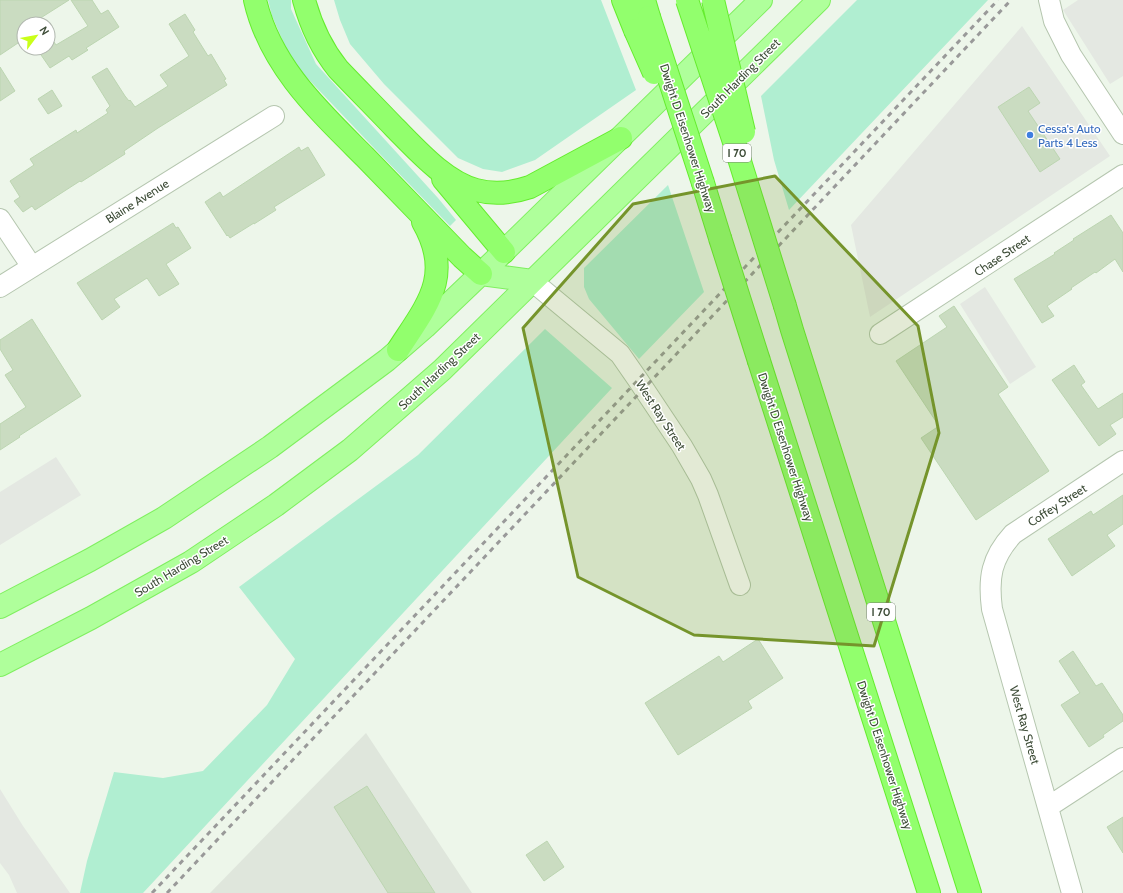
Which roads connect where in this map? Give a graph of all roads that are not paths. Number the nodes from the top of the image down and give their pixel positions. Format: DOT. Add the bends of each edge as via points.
graph roads {
  1 [pos="255,0"];
  2 [pos="304,0"];
  3 [pos="623,0"];
  4 [pos="687,0"];
  5 [pos="713,0"];
  6 [pos="761,0"];
  7 [pos="819,0"];
  8 [pos="1049,0"];
  9 [pos="643,16"];
  10 [pos="274,116"];
  11 [pos="1123,134"];
  12 [pos="621,138"];
  13 [pos="432,165"];
  14 [pos="1123,174"];
  15 [pos="415,209"];
  16 [pos="0,219"];
  17 [pos="504,252"];
  18 [pos="32,267"];
  19 [pos="481,274"];
  20 [pos="532,281"];
  21 [pos="0,287"];
  22 [pos="785,306"];
  23 [pos="880,334"];
  24 [pos="398,350"];
  25 [pos="1123,461"];
  26 [pos="997,556"];
  27 [pos="740,585"];
  28 [pos="0,607"];
  29 [pos="0,665"];
  30 [pos="1123,758"];
  31 [pos="1048,808"];
  32 [pos="928,893"];
  33 [pos="970,893"];
  34 [pos="1072,893"];
  1 -- 15 [label="highway" via="268,38 292,79"];
  2 -- 13 [label="highway" via="313,28 333,62"];
  3 -- 9 [label="highway, Dwight D Eisenhower Highway"];
  4 -- 22 [label="highway, I 70, bridge"];
  5 -- 22 [label="highway, bridge"];
  6 -- 12 [label="main road"];
  7 -- 20 [label="main road, South Harding Street"];
  8 -- 11 [label="street" via="1054,21 1071,55"];
  9 -- 32 [label="highway, Dwight D Eisenhower Highway, bridge" via="703,183"];
  10 -- 18 [label="street, Blaine Avenue"];
  12 -- 13 [label="highway" via="538,184 507,193 476,190"];
  12 -- 17 [label="main road"];
  13 -- 17 [label="highway"];
  14 -- 23 [label="street, Chase Street"];
  15 -- 19 [label="highway"];
  15 -- 24 [label="highway" via="430,236 437,272 428,302"];
  16 -- 18 [label="street"];
  17 -- 19 [label="main road"];
  17 -- 20 [label="main road, West Ray Street"];
  18 -- 21 [label="street, Blaine Avenue"];
  19 -- 20 [label="main road"];
  19 -- 24 [label="main road"];
  20 -- 27 [label="street, West Ray Street" via="620,354 638,380 701,479"];
  20 -- 29 [label="main road, South Harding Street" via="442,370 344,454 276,505 234,535 163,578"];
  22 -- 33 [label="highway, I 70"];
  24 -- 28 [label="main road" via="270,447 164,518"];
  25 -- 26 [label="street, Coffey Street" via="1013,534"];
  26 -- 31 [label="street, West Ray Street" via="991,573 992,609"];
  30 -- 31 [label="street"];
  31 -- 34 [label="street, West Ray Street"];
}
